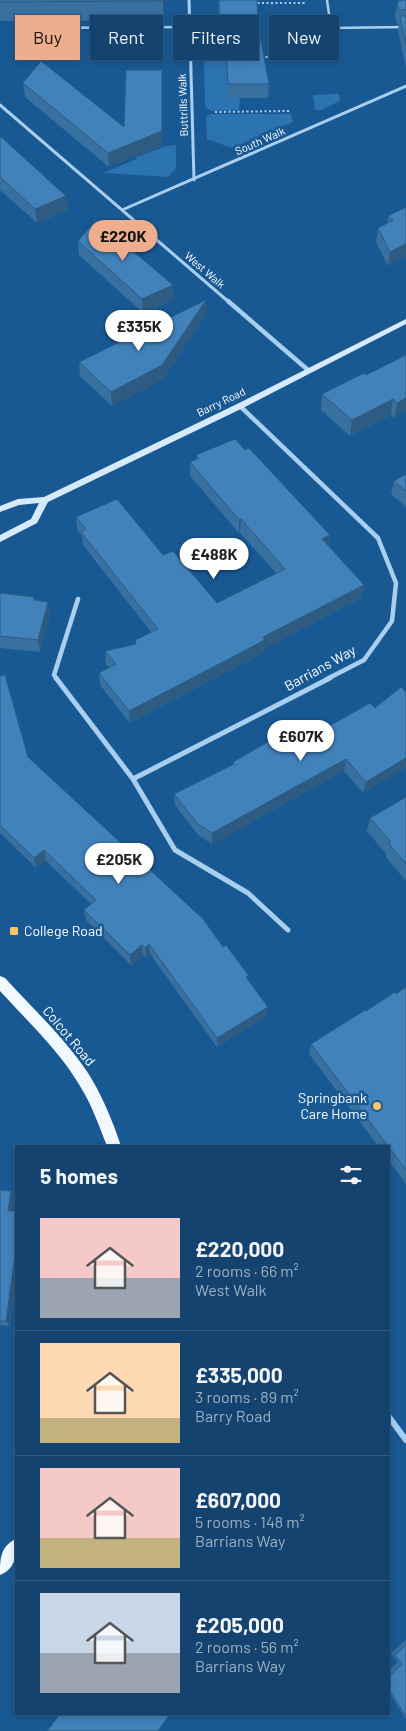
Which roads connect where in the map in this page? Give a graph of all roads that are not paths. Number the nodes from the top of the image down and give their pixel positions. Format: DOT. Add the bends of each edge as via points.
graph roads {
  1 [pos="189,0"];
  2 [pos="327,1"];
  3 [pos="190,15"];
  4 [pos="329,15"];
  5 [pos="173,27"];
  6 [pos="406,27"];
  7 [pos="80,28"];
  8 [pos="339,28"];
  9 [pos="190,60"];
  10 [pos="406,86"];
  11 [pos="0,104"];
  12 [pos="194,180"];
  13 [pos="122,210"];
  14 [pos="406,322"];
  15 [pos="308,370"];
  16 [pos="240,406"];
  17 [pos="45,500"];
  18 [pos="0,509"];
  19 [pos="0,539"];
  20 [pos="78,599"];
  21 [pos="134,779"];
  22 [pos="288,930"];
  23 [pos="0,982"];
  24 [pos="114,1145"];
  25 [pos="390,1418"];
  26 [pos="406,1440"];
  27 [pos="15,1548"];
  28 [pos="0,1567"];
  1 -- 3 [label="street, Buttrills Walk"];
  2 -- 4 [label="lane"];
  5 -- 7 [label="lane"];
  6 -- 8 [label="lane"];
  9 -- 12 [label="street, Buttrills Walk"];
  10 -- 12 [label="street, South Walk"];
  11 -- 13 [label="street, West Walk"];
  12 -- 13 [label="street, South Walk"];
  13 -- 15 [label="street, West Walk"];
  14 -- 15 [label="street, Barry Road"];
  15 -- 16 [label="street, Barry Road"];
  16 -- 17 [label="street, Barry Road"];
  16 -- 21 [label="street, Barrians Way" via="378,538 396,583 392,621 364,660"];
  17 -- 18 [label="street, Barry Road" via="18,502"];
  17 -- 19 [label="street" via="34,522"];
  20 -- 21 [label="street" via="54,675"];
  21 -- 22 [label="street" via="175,850 248,893"];
  23 -- 24 [label="main road, Colcot Road" via="66,1055 84,1080 100,1108"];
  25 -- 26 [label="street"];
  27 -- 28 [label="main road"];
}
